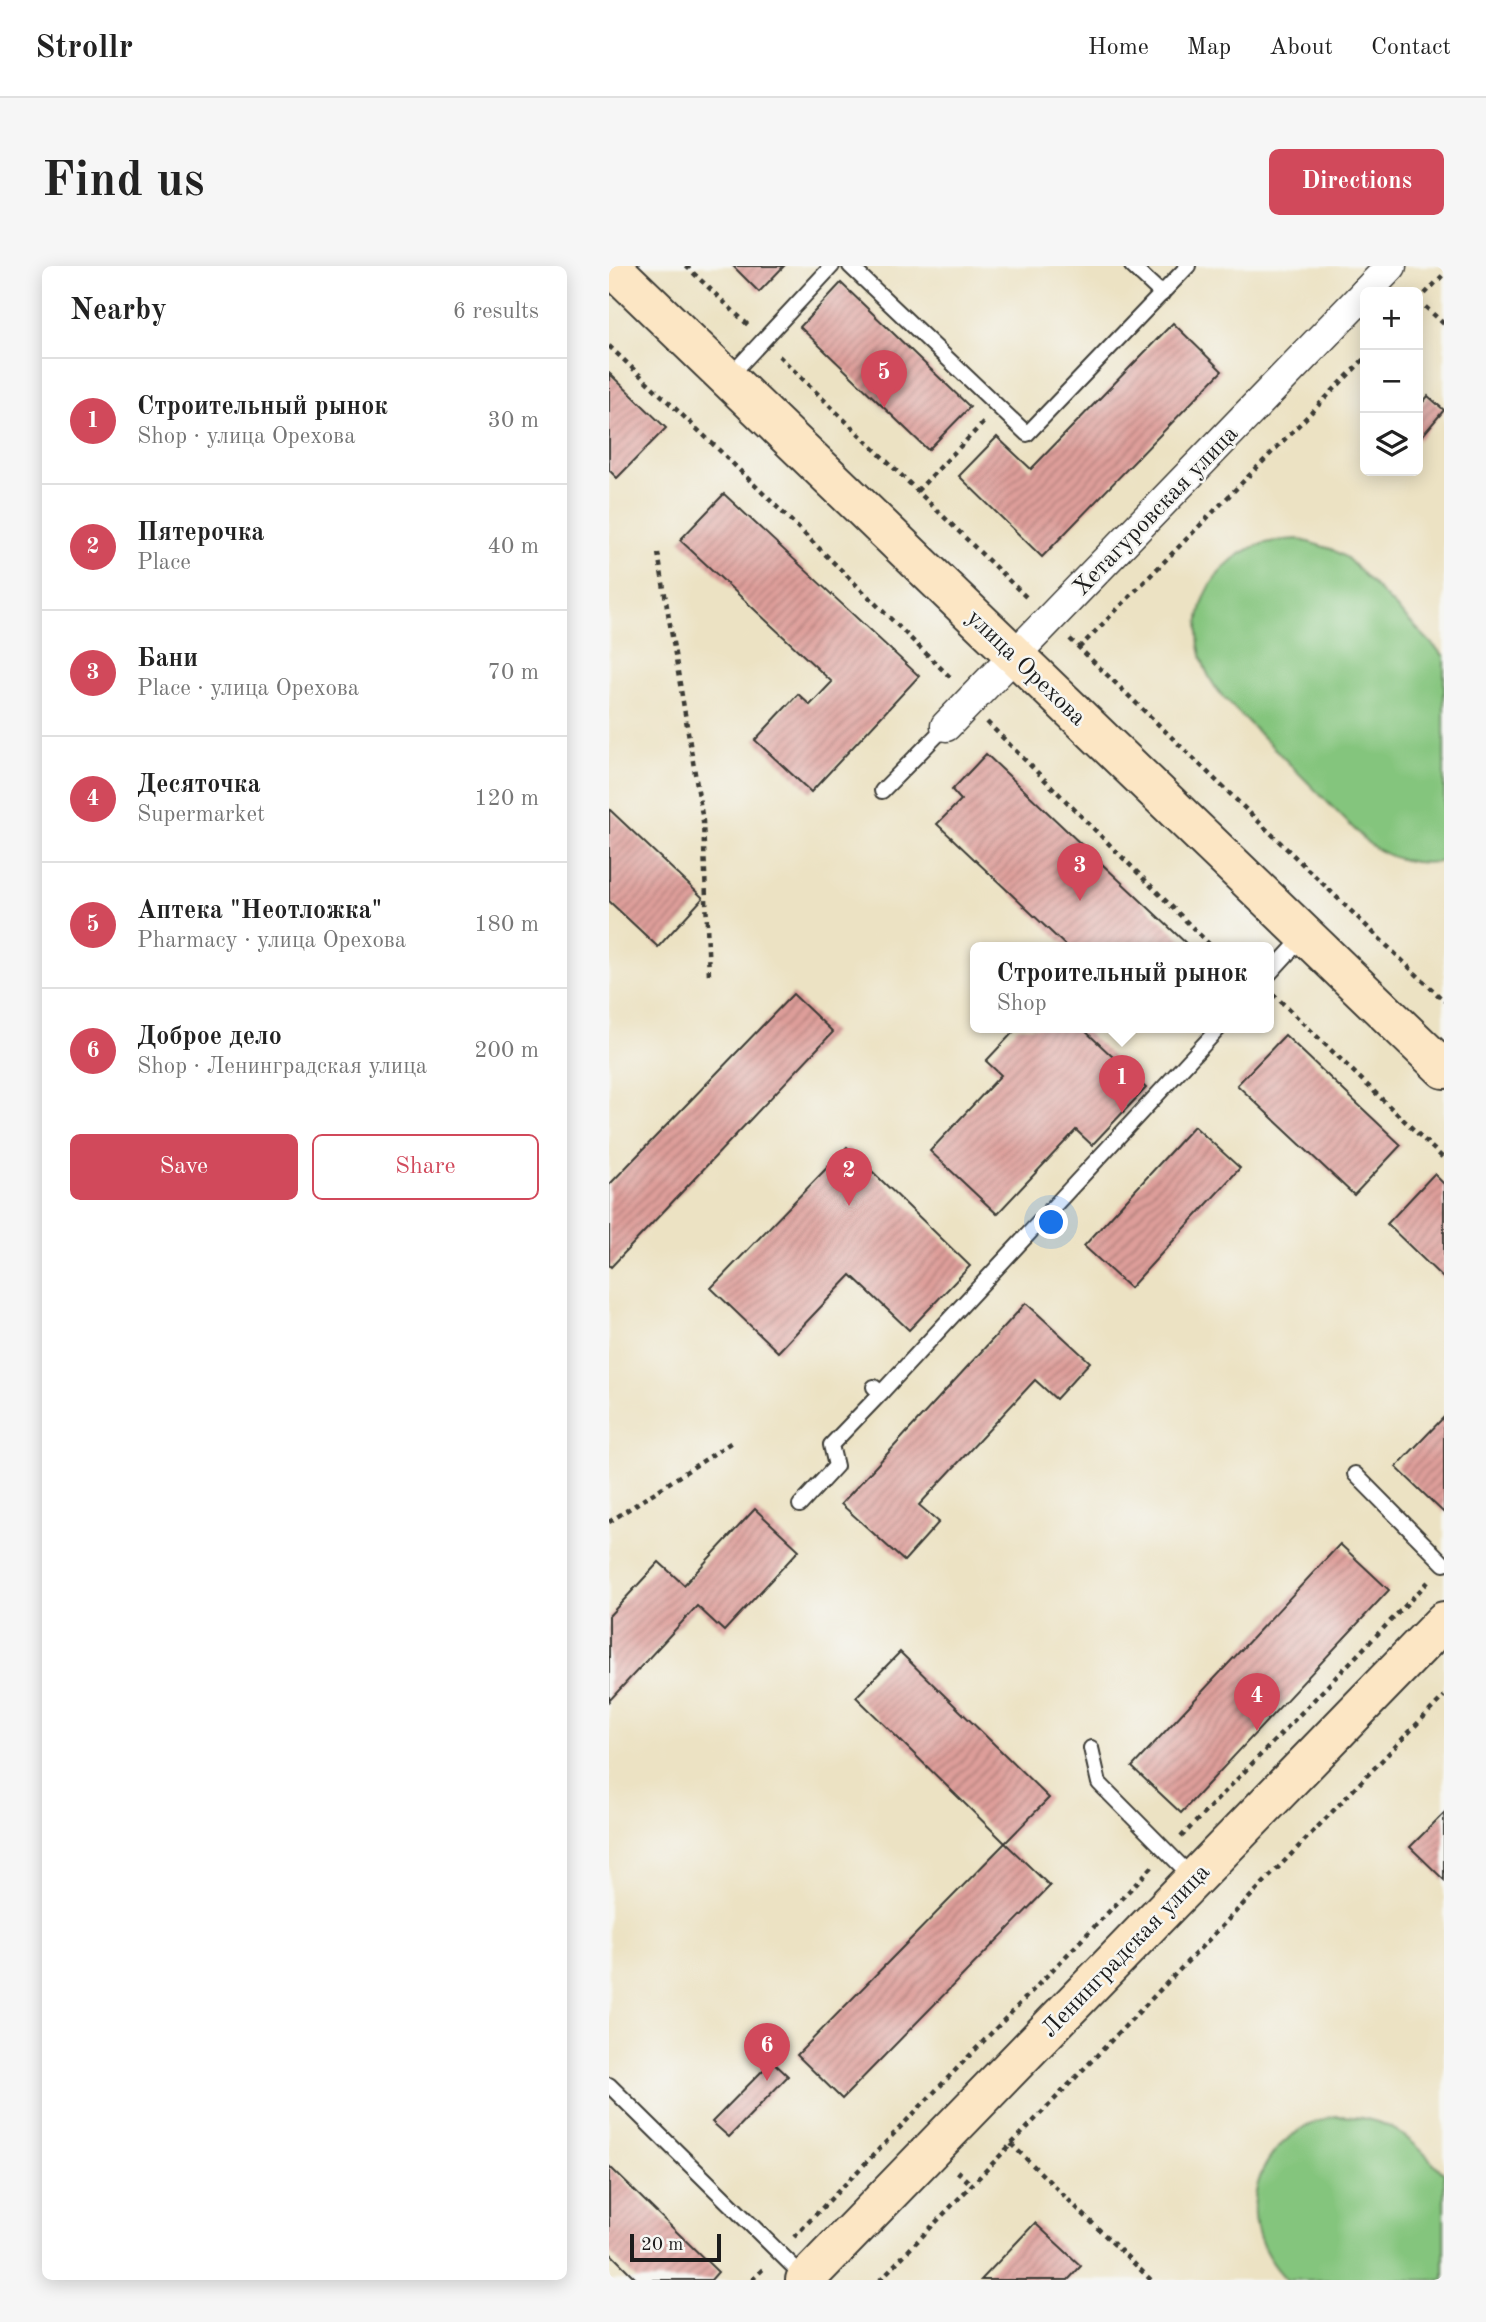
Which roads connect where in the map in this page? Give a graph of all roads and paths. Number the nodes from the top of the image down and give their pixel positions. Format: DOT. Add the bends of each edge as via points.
graph roads {
  1 [pos="611,266"];
  2 [pos="832,266"];
  3 [pos="850,266"];
  4 [pos="1132,266"];
  5 [pos="1188,266"];
  6 [pos="1391,266"];
  7 [pos="1444,274"];
  8 [pos="1372,287"];
  9 [pos="1162,294"];
  10 [pos="1423,295"];
  11 [pos="1360,299"];
  12 [pos="1423,305"];
  13 [pos="1444,324"];
  14 [pos="609,346"];
  15 [pos="1360,363"];
  16 [pos="727,379"];
  17 [pos="998,407"];
  18 [pos="918,491"];
  19 [pos="658,553"];
  20 [pos="1079,648"];
  21 [pos="1014,655"];
  22 [pos="968,703"];
  23 [pos="946,726"];
  24 [pos="882,791"];
  25 [pos="1305,935"];
  26 [pos="1207,942"];
  27 [pos="1274,969"];
  28 [pos="709,976"];
  29 [pos="1274,996"];
  30 [pos="1214,1033"];
  31 [pos="1444,1069"];
  32 [pos="1444,1158"];
  33 [pos="732,1443"];
  34 [pos="1355,1474"];
  35 [pos="800,1505"];
  36 [pos="609,1522"];
  37 [pos="1439,1570"];
  38 [pos="1444,1621"];
  39 [pos="1444,1696"];
  40 [pos="1091,1748"];
  41 [pos="1167,1851"];
  42 [pos="1194,1879"];
  43 [pos="609,2085"];
  44 [pos="1011,2144"];
  45 [pos="779,2252"];
  46 [pos="806,2279"];
  47 [pos="752,2280"];
  48 [pos="880,2280"];
  49 [pos="1151,2280"];
  1 -- 16 [label="street, улица Орехова"];
  2 -- 16 [label="lane"];
  3 -- 17 [label="lane"];
  4 -- 9 [label="lane"];
  5 -- 9 [label="lane"];
  6 -- 8 [label="street, Хетагуровская улица"];
  7 -- 10 [label="path"];
  9 -- 17 [label="lane" via="1027,433"];
  11 -- 21 [label="street, Хетагуровская улица"];
  12 -- 13 [label="path"];
  14 -- 22 [label="path" via="947,673"];
  15 -- 20 [label="path"];
  16 -- 21 [label="street, улица Орехова"];
  17 -- 18 [label="path"];
  19 -- 28 [label="path" via="703,821"];
  21 -- 22 [label="street, Хетагуровская улица"];
  21 -- 25 [label="street, улица Орехова"];
  22 -- 23 [label="street, Хетагуровская улица"];
  22 -- 26 [label="path"];
  23 -- 24 [label="lane"];
  25 -- 27 [label="lane"];
  25 -- 31 [label="street, улица Орехова"];
  29 -- 32 [label="path"];
  30 -- 35 [label="lane" via="877,1390 831,1446 836,1466"];
  33 -- 36 [label="path"];
  34 -- 37 [label="lane"];
  37 -- 41 [label="path"];
  38 -- 42 [label="street, Ленинградская улица"];
  39 -- 44 [label="path"];
  40 -- 41 [label="lane" via="1099,1783"];
  41 -- 42 [label="lane"];
  41 -- 45 [label="path"];
  42 -- 46 [label="street, Ленинградская улица"];
  43 -- 45 [label="lane"];
  44 -- 48 [label="path"];
  44 -- 49 [label="path"];
  45 -- 46 [label="lane"];
  45 -- 47 [label="path"];
}
